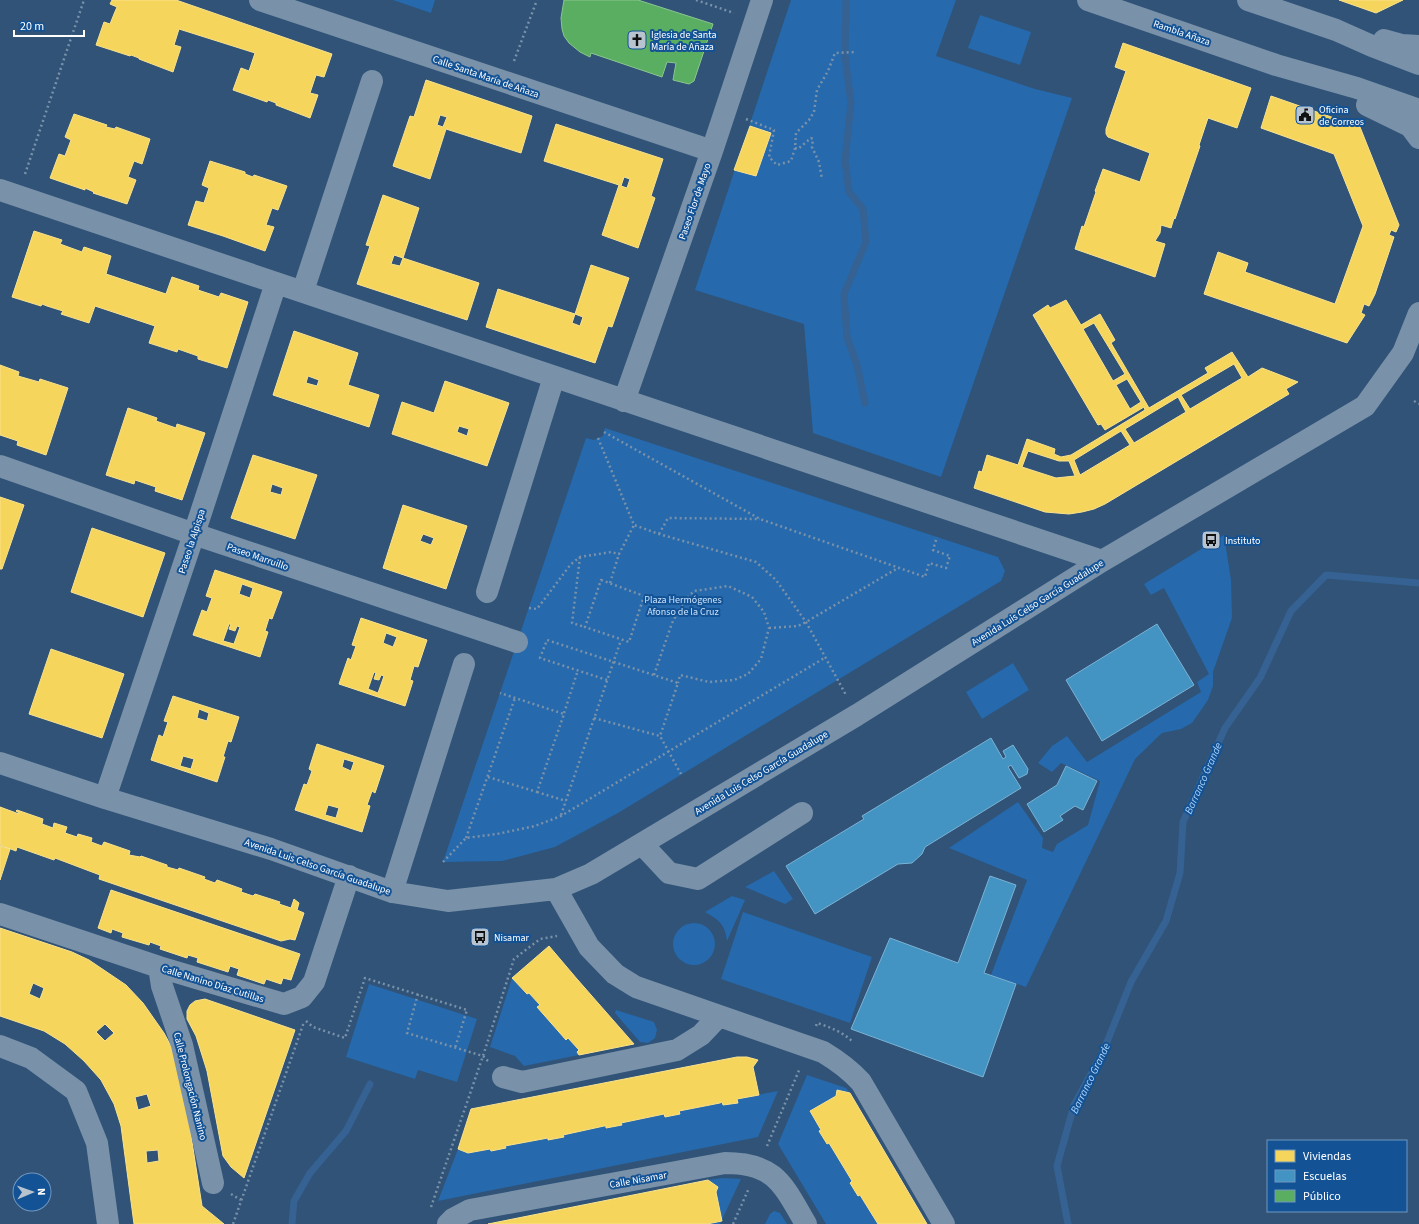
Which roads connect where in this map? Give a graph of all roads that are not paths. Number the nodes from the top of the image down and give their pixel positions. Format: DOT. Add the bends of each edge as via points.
graph roads {
  1 [pos="260,0"];
  2 [pos="1088,0"];
  3 [pos="1248,0"];
  4 [pos="759,10"];
  5 [pos="1336,30"];
  6 [pos="1419,46"];
  7 [pos="1419,64"];
  8 [pos="1276,65"];
  9 [pos="372,81"];
  10 [pos="1419,110"];
  11 [pos="1419,138"];
  12 [pos="712,151"];
  13 [pos="5,194"];
  14 [pos="276,283"];
  15 [pos="303,291"];
  16 [pos="1419,313"];
  17 [pos="554,378"];
  18 [pos="624,401"];
  19 [pos="0,466"];
  20 [pos="194,534"];
  21 [pos="1102,561"];
  22 [pos="487,592"];
  23 [pos="517,642"];
  24 [pos="464,664"];
  25 [pos="0,763"];
  26 [pos="105,798"];
  27 [pos="802,813"];
  28 [pos="642,844"];
  29 [pos="349,876"];
  30 [pos="556,889"];
  31 [pos="392,892"];
  32 [pos="0,914"];
  33 [pos="159,967"];
  34 [pos="718,1017"];
  35 [pos="0,1046"];
  36 [pos="503,1077"];
  37 [pos="213,1183"];
  38 [pos="108,1224"];
  39 [pos="448,1224"];
  40 [pos="806,1224"];
  41 [pos="944,1224"];
  1 -- 12 [label="street, Calle Santa María de Añaza"];
  2 -- 8 [label="street, Rambla Añaza"];
  3 -- 5 [label="street"];
  4 -- 12 [label="street, Paseo Flor de Mayo"];
  5 -- 6 [label="street" via="1402,45"];
  5 -- 7 [label="street"];
  8 -- 10 [label="street" via="1357,88"];
  8 -- 11 [label="street" via="1354,98 1410,126"];
  9 -- 15 [label="street"];
  12 -- 18 [label="street, Paseo Flor de Mayo"];
  13 -- 14 [label="street"];
  14 -- 15 [label="street"];
  14 -- 20 [label="street, Paseo la Alpispa"];
  15 -- 17 [label="street"];
  16 -- 21 [label="street, Avenida Luis Celso García Guadalupe" via="1403,353 1365,406"];
  17 -- 18 [label="street"];
  17 -- 22 [label="street"];
  18 -- 21 [label="street"];
  19 -- 20 [label="street, Paseo Marruillo"];
  20 -- 23 [label="street, Paseo Marruillo"];
  20 -- 26 [label="street, Paseo la Alpispa"];
  21 -- 28 [label="street, Avenida Luis Celso García Guadalupe" via="857,715"];
  24 -- 31 [label="street"];
  25 -- 26 [label="street, Avenida Luis Celso García Guadalupe"];
  26 -- 29 [label="street, Avenida Luis Celso García Guadalupe" via="272,849"];
  27 -- 28 [label="street" via="698,879 669,873"];
  28 -- 30 [label="street, Avenida Luis Celso García Guadalupe" via="591,874"];
  29 -- 31 [label="street, Avenida Luis Celso García Guadalupe"];
  29 -- 33 [label="street, Calle Nanino Díaz Cutillas" via="314,982 302,997 284,1004"];
  30 -- 31 [label="street, Avenida Luis Celso García Guadalupe" via="448,901"];
  30 -- 34 [label="street" via="589,948 615,974 636,987"];
  32 -- 33 [label="street, Calle Nanino Díaz Cutillas"];
  33 -- 37 [label="street, Calle Prolongación Nanino" via="162,986 182,1045"];
  34 -- 36 [label="street" via="701,1035 677,1050 522,1082"];
  34 -- 41 [label="street" via="823,1052 850,1070 861,1082"];
  35 -- 38 [label="street" via="31,1058 76,1091 97,1143"];
  39 -- 40 [label="street, Calle Nisamar" via="470,1210 717,1164 736,1163 758,1167 782,1184"];
}
